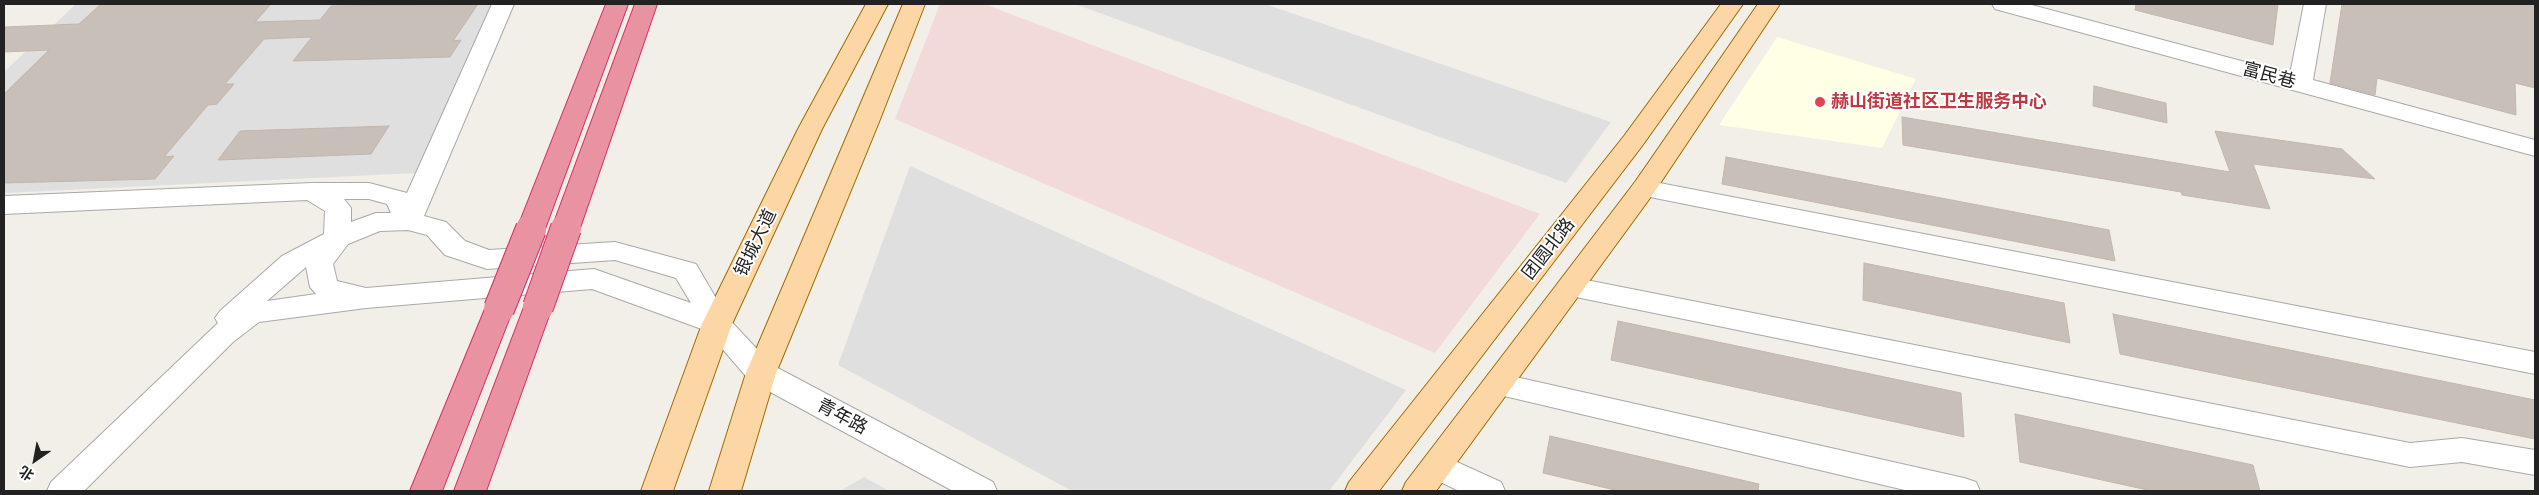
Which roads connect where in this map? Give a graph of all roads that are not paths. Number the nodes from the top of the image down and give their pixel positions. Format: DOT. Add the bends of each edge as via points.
graph roads {
  1 [pos="504,4"];
  2 [pos="617,4"];
  3 [pos="646,4"];
  4 [pos="878,4"];
  5 [pos="914,4"];
  6 [pos="1732,4"];
  7 [pos="1768,4"];
  8 [pos="2003,4"];
  9 [pos="2315,4"];
  10 [pos="2300,84"];
  11 [pos="2535,148"];
  12 [pos="1644,188"];
  13 [pos="312,191"];
  14 [pos="4,205"];
  15 [pos="408,220"];
  16 [pos="338,238"];
  17 [pos="1571,286"];
  18 [pos="366,298"];
  19 [pos="717,324"];
  20 [pos="223,335"];
  21 [pos="2535,363"];
  22 [pos="761,373"];
  23 [pos="1498,384"];
  24 [pos="2535,463"];
  25 [pos="1437,466"];
  26 [pos="63,491"];
  27 [pos="426,491"];
  28 [pos="470,491"];
  29 [pos="657,491"];
  30 [pos="725,491"];
  31 [pos="982,491"];
  32 [pos="1361,491"];
  33 [pos="1418,491"];
  34 [pos="1489,491"];
  35 [pos="1964,491"];
  1 -- 15 [label="street"];
  2 -- 27 [label="highway, bridge"];
  3 -- 28 [label="highway, bridge"];
  4 -- 19 [label="main road, 银城大道" via="810,129"];
  5 -- 22 [label="main road"];
  6 -- 32 [label="main road, 团圆北路" via="1633,141"];
  7 -- 12 [label="main road"];
  8 -- 10 [label="street, 富民巷"];
  9 -- 10 [label="street"];
  10 -- 11 [label="street, 富民巷"];
  12 -- 17 [label="main road"];
  12 -- 21 [label="street"];
  13 -- 14 [label="street"];
  13 -- 15 [label="street" via="369,191 397,198"];
  13 -- 16 [label="street" via="338,208"];
  15 -- 16 [label="street, 青年路" via="376,222"];
  15 -- 19 [label="street, 青年路" via="436,228 456,248 487,260 615,251 686,271"];
  16 -- 18 [label="street" via="319,263 324,288"];
  16 -- 20 [label="street, 青年路" via="292,263 239,307 232,314"];
  17 -- 23 [label="main road"];
  17 -- 24 [label="street" via="2410,455 2462,450"];
  18 -- 19 [label="street" via="594,279"];
  18 -- 20 [label="street" via="251,313"];
  19 -- 22 [label="street, 青年路"];
  19 -- 29 [label="main road, 银城大道"];
  20 -- 26 [label="street"];
  22 -- 30 [label="main road"];
  22 -- 31 [label="street, 青年路"];
  23 -- 25 [label="main road"];
  23 -- 35 [label="street"];
  25 -- 33 [label="main road"];
  25 -- 34 [label="street"];
}
